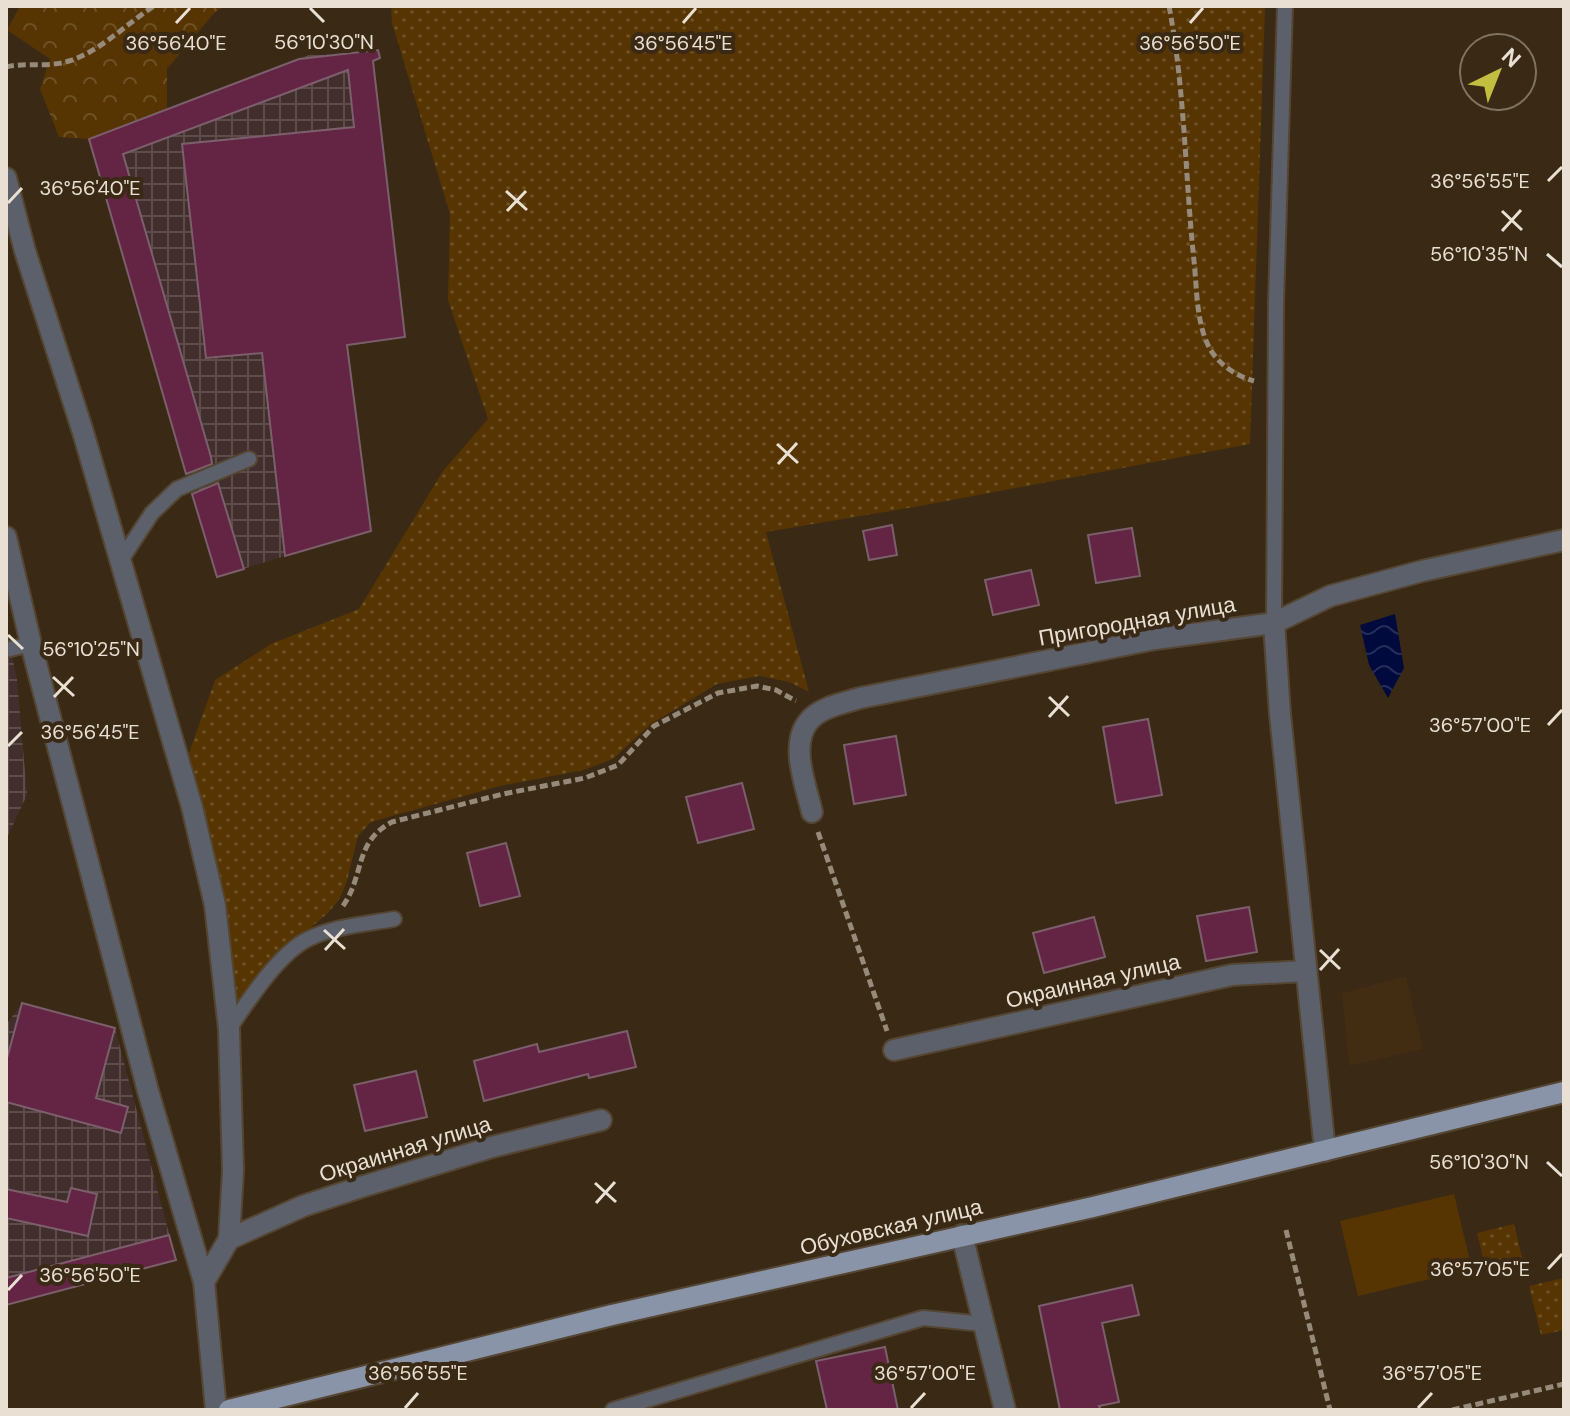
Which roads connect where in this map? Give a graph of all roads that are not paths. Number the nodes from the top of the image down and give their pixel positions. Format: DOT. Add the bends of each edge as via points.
graph roads {
  1 [pos="1285,6"];
  2 [pos="6,178"];
  3 [pos="249,459"];
  4 [pos="6,537"];
  5 [pos="1564,540"];
  6 [pos="119,563"];
  7 [pos="1274,623"];
  8 [pos="31,644"];
  9 [pos="6,650"];
  10 [pos="812,812"];
  11 [pos="394,919"];
  12 [pos="1306,971"];
  13 [pos="229,1029"];
  14 [pos="894,1050"];
  15 [pos="1564,1092"];
  16 [pos="601,1120"];
  17 [pos="1325,1151"];
  18 [pos="962,1235"];
  19 [pos="229,1239"];
  20 [pos="204,1282"];
  21 [pos="984,1324"];
  22 [pos="216,1410"];
  23 [pos="229,1410"];
  24 [pos="613,1410"];
  25 [pos="1005,1410"];
  1 -- 7 [label="lane"];
  2 -- 6 [label="street"];
  3 -- 6 [label="lane" via="177,489 152,513"];
  4 -- 8 [label="street"];
  5 -- 7 [label="street, Пригородная улица" via="1330,596"];
  6 -- 13 [label="street" via="192,807 211,891"];
  7 -- 10 [label="street, Пригородная улица" via="1155,639 829,708 810,719 801,734 800,757"];
  7 -- 12 [label="street"];
  8 -- 9 [label="lane"];
  8 -- 20 [label="street" via="148,1091"];
  11 -- 13 [label="lane" via="307,939 270,974"];
  12 -- 14 [label="street, Окраинная улица" via="1232,975"];
  12 -- 17 [label="street"];
  13 -- 19 [label="street"];
  15 -- 17 [label="main road, Обуховская улица"];
  16 -- 19 [label="street, Окраинная улица" via="361,1187"];
  17 -- 18 [label="main road, Обуховская улица"];
  18 -- 21 [label="street"];
  18 -- 23 [label="main road, Обуховская улица"];
  19 -- 20 [label="street"];
  20 -- 22 [label="street"];
  21 -- 24 [label="lane" via="923,1318"];
  21 -- 25 [label="street"];
}
